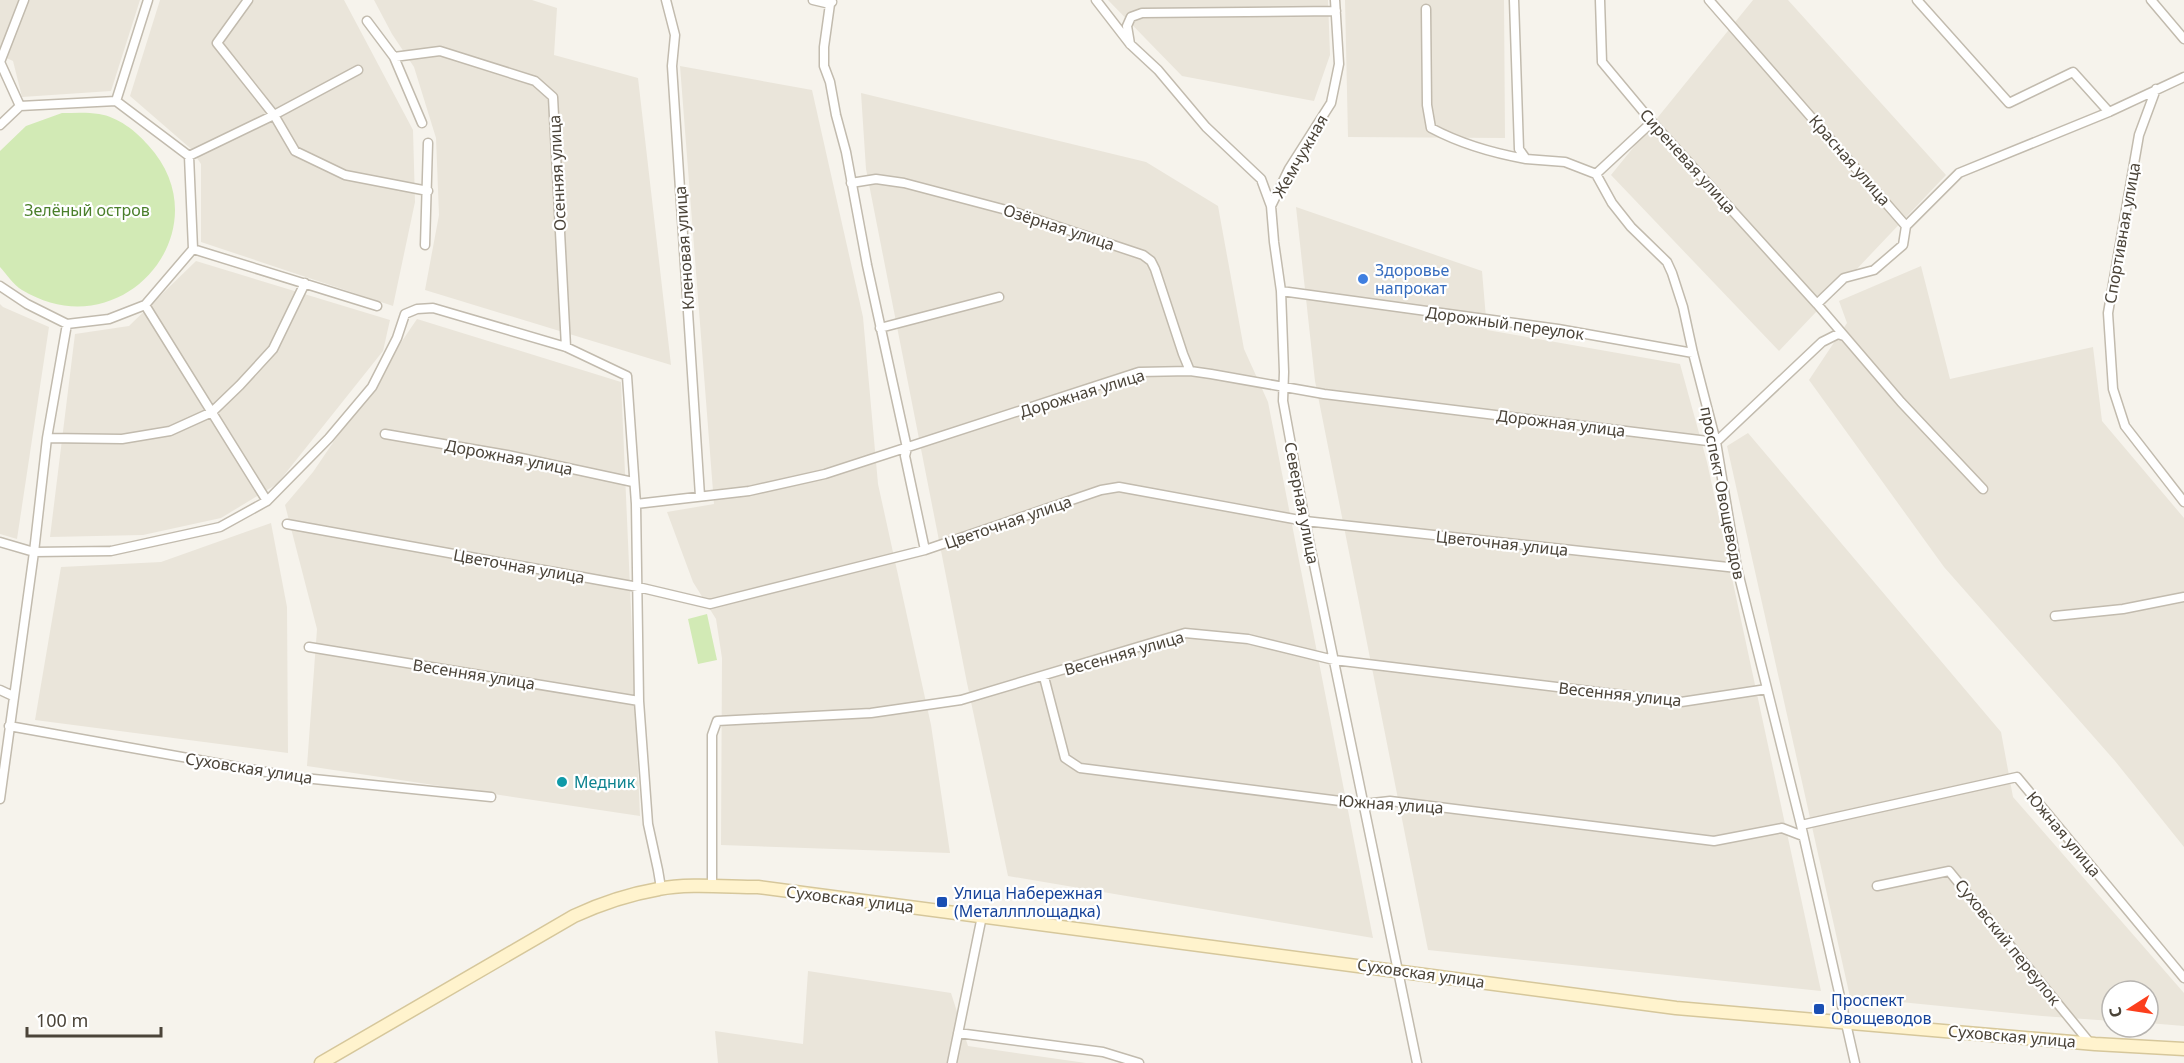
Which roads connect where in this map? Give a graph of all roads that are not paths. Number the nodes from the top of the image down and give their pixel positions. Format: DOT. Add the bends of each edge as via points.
graph roads {
  1 [pos="24,0"];
  2 [pos="148,0"];
  3 [pos="248,0"];
  4 [pos="666,0"];
  5 [pos="813,0"];
  6 [pos="1096,0"];
  7 [pos="1335,0"];
  8 [pos="1514,0"];
  9 [pos="1600,0"];
  10 [pos="1710,0"];
  11 [pos="1917,0"];
  12 [pos="2151,0"];
  13 [pos="832,2"];
  14 [pos="1426,9"];
  15 [pos="1336,11"];
  16 [pos="367,21"];
  17 [pos="2184,39"];
  18 [pos="1130,44"];
  19 [pos="394,57"];
  20 [pos="0,62"];
  21 [pos="358,70"];
  22 [pos="2184,77"];
  23 [pos="2156,89"];
  24 [pos="116,102"];
  25 [pos="20,106"];
  26 [pos="2109,112"];
  27 [pos="274,115"];
  28 [pos="1652,122"];
  29 [pos="422,123"];
  30 [pos="0,125"];
  31 [pos="428,143"];
  32 [pos="189,156"];
  33 [pos="1526,159"];
  34 [pos="1596,174"];
  35 [pos="851,183"];
  36 [pos="428,191"];
  37 [pos="1272,206"];
  38 [pos="1906,226"];
  39 [pos="425,245"];
  40 [pos="193,249"];
  41 [pos="305,284"];
  42 [pos="0,286"];
  43 [pos="1281,291"];
  44 [pos="999,297"];
  45 [pos="1817,304"];
  46 [pos="145,305"];
  47 [pos="377,306"];
  48 [pos="67,324"];
  49 [pos="880,328"];
  50 [pos="1844,336"];
  51 [pos="566,347"];
  52 [pos="1693,353"];
  53 [pos="1190,371"];
  54 [pos="1284,387"];
  55 [pos="212,412"];
  56 [pos="385,434"];
  57 [pos="47,438"];
  58 [pos="1716,442"];
  59 [pos="907,448"];
  60 [pos="633,482"];
  61 [pos="1983,489"];
  62 [pos="700,496"];
  63 [pos="267,501"];
  64 [pos="2184,502"];
  65 [pos="636,504"];
  66 [pos="1305,521"];
  67 [pos="287,524"];
  68 [pos="0,542"];
  69 [pos="925,550"];
  70 [pos="34,552"];
  71 [pos="1737,568"];
  72 [pos="638,587"];
  73 [pos="2184,597"];
  74 [pos="2055,616"];
  75 [pos="309,647"];
  76 [pos="1334,660"];
  77 [pos="1044,677"];
  78 [pos="1767,689"];
  79 [pos="0,690"];
  80 [pos="13,696"];
  81 [pos="639,701"];
  82 [pos="9,726"];
  83 [pos="4,739"];
  84 [pos="491,797"];
  85 [pos="0,800"];
  86 [pos="1364,804"];
  87 [pos="1801,825"];
  88 [pos="1803,836"];
  89 [pos="712,886"];
  90 [pos="1877,886"];
  91 [pos="660,888"];
  92 [pos="982,916"];
  93 [pos="1397,970"];
  94 [pos="2184,978"];
  95 [pos="1844,1021"];
  96 [pos="958,1034"];
  97 [pos="2090,1043"];
  98 [pos="2184,1049"];
  99 [pos="321,1063"];
  100 [pos="952,1063"];
  101 [pos="1139,1063"];
  102 [pos="1417,1063"];
  103 [pos="1855,1063"];
  1 -- 20 [label="street"];
  2 -- 24 [label="street"];
  3 -- 27 [label="street" via="217,43"];
  4 -- 62 [label="street, Кленовая улица" via="675,35 672,66"];
  5 -- 13 [label="street"];
  6 -- 18 [label="street, Северная улица"];
  7 -- 15 [label="street, Жемчужная"];
  8 -- 33 [label="street" via="1519,149"];
  9 -- 28 [label="street, Сиреневая улица" via="1602,62"];
  10 -- 38 [label="street, Красная улица"];
  11 -- 26 [label="street" via="2009,103 2073,72"];
  12 -- 17 [label="street"];
  13 -- 35 [label="street" via="824,66 831,81"];
  14 -- 33 [label="street" via="1427,105 1431,128 1497,154"];
  15 -- 18 [label="street" via="1142,13 1131,17"];
  15 -- 37 [label="street, Жемчужная" via="1339,64 1331,103 1289,169"];
  16 -- 19 [label="street"];
  18 -- 37 [label="street, Северная улица" via="1158,70 1206,127 1262,179"];
  19 -- 29 [label="street"];
  19 -- 51 [label="street, Осенняя улица" via="440,51 535,81 553,97"];
  20 -- 25 [label="street"];
  21 -- 27 [label="street"];
  22 -- 23 [label="street"];
  23 -- 26 [label="street"];
  23 -- 64 [label="street, Спортивная улица" via="2139,135 2108,313 2113,389 2126,426"];
  24 -- 25 [label="street"];
  24 -- 32 [label="street"];
  25 -- 30 [label="street"];
  26 -- 38 [label="street" via="1959,173"];
  27 -- 32 [label="street"];
  27 -- 36 [label="street" via="295,152 345,174"];
  28 -- 34 [label="street"];
  28 -- 45 [label="street, Сиреневая улица"];
  31 -- 36 [label="street"];
  32 -- 40 [label="street"];
  33 -- 34 [label="street" via="1565,162"];
  34 -- 52 [label="street, проспект Овощеводов" via="1612,203 1672,273"];
  35 -- 49 [label="street"];
  35 -- 53 [label="street, Озёрная улица" via="876,179 904,183 1014,212 1143,255 1155,268"];
  36 -- 39 [label="street"];
  37 -- 43 [label="street, Северная улица"];
  38 -- 45 [label="street" via="1903,246 1874,270 1844,278"];
  40 -- 41 [label="street"];
  40 -- 46 [label="street"];
  41 -- 47 [label="street"];
  41 -- 55 [label="street" via="273,349"];
  42 -- 48 [label="street"];
  43 -- 52 [label="street, Дорожный переулок" via="1558,329"];
  43 -- 54 [label="street, Северная улица"];
  44 -- 49 [label="street"];
  45 -- 50 [label="street"];
  46 -- 48 [label="street" via="109,319"];
  46 -- 55 [label="street"];
  48 -- 57 [label="street"];
  49 -- 59 [label="street"];
  50 -- 58 [label="street" via="1838,334 1822,342"];
  50 -- 61 [label="street"];
  51 -- 60 [label="street" via="627,376"];
  51 -- 63 [label="street" via="433,308 405,314 372,387"];
  52 -- 58 [label="street, проспект Овощеводов"];
  53 -- 54 [label="street, Дорожная улица"];
  53 -- 59 [label="street, Дорожная улица" via="1139,372"];
  54 -- 58 [label="street, Дорожная улица"];
  54 -- 66 [label="street, Северная улица" via="1283,401"];
  55 -- 57 [label="street" via="170,431 122,440"];
  55 -- 63 [label="street"];
  56 -- 60 [label="street, Дорожная улица"];
  57 -- 70 [label="street"];
  58 -- 71 [label="street, проспект Овощеводов"];
  59 -- 62 [label="street, Дорожная улица" via="825,474 749,492"];
  59 -- 69 [label="street" via="905,456"];
  60 -- 65 [label="street"];
  62 -- 65 [label="street, Дорожная улица"];
  63 -- 70 [label="street" via="220,527 111,551"];
  65 -- 72 [label="street"];
  66 -- 69 [label="street, Цветочная улица" via="1119,487"];
  66 -- 71 [label="street, Цветочная улица"];
  66 -- 76 [label="street, Северная улица"];
  67 -- 72 [label="street, Цветочная улица"];
  68 -- 70 [label="street"];
  69 -- 72 [label="street, Цветочная улица" via="710,604"];
  70 -- 80 [label="street"];
  71 -- 78 [label="street, проспект Овощеводов"];
  72 -- 81 [label="street"];
  73 -- 74 [label="street"];
  75 -- 81 [label="street, Весенняя улица"];
  76 -- 77 [label="street, Весенняя улица" via="1248,639 1185,633"];
  76 -- 78 [label="street, Весенняя улица" via="1681,702"];
  76 -- 86 [label="street, Северная улица"];
  77 -- 86 [label="street, Южная улица" via="1065,758 1080,768"];
  77 -- 89 [label="street, Весенняя улица" via="961,700 882,711 717,722 712,735"];
  78 -- 87 [label="street, проспект Овощеводов"];
  79 -- 80 [label="street"];
  80 -- 82 [label="street"];
  81 -- 91 [label="street" via="648,824"];
  82 -- 83 [label="street"];
  82 -- 84 [label="street, Суховская улица" via="294,777"];
  83 -- 85 [label="street"];
  86 -- 88 [label="street, Южная улица" via="1390,801 1714,841 1782,828"];
  86 -- 93 [label="street, Северная улица"];
  87 -- 88 [label="street, проспект Овощеводов"];
  87 -- 94 [label="street, Южная улица" via="2017,777"];
  88 -- 95 [label="street, проспект Овощеводов"];
  89 -- 91 [label="street, Суховская улица"];
  89 -- 92 [label="street, Суховская улица" via="758,887"];
  90 -- 97 [label="street, Суховский переулок" via="1949,871"];
  91 -- 99 [label="street, Суховская улица" via="574,916"];
  92 -- 93 [label="street, Суховская улица"];
  92 -- 96 [label="street"];
  93 -- 95 [label="street, Суховская улица" via="1676,1008"];
  93 -- 102 [label="street, Северная улица"];
  95 -- 97 [label="street, Суховская улица"];
  95 -- 103 [label="street, проспект Овощеводов"];
  96 -- 100 [label="street"];
  96 -- 101 [label="street" via="1103,1052"];
  97 -- 98 [label="street, Суховская улица"];
}
